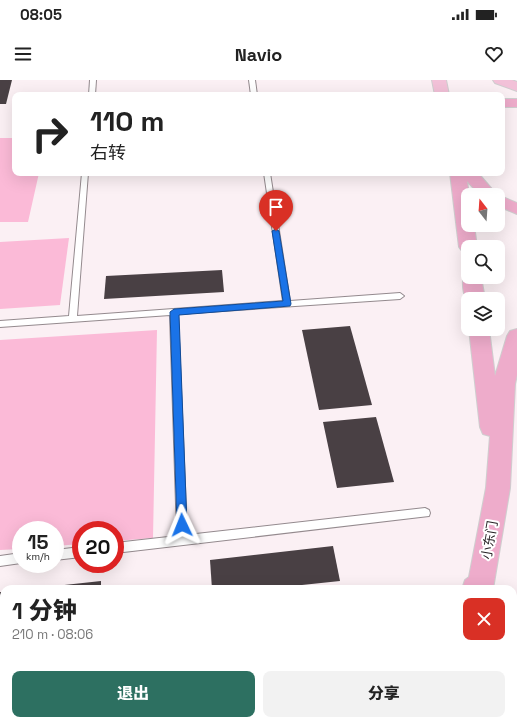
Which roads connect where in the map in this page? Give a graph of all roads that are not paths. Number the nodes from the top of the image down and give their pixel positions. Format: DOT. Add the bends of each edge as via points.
graph roads {
  1 [pos="93,80"];
  2 [pos="252,80"];
  3 [pos="439,80"];
  4 [pos="500,80"];
  5 [pos="517,87"];
  6 [pos="92,92"];
  7 [pos="254,92"];
  8 [pos="441,92"];
  9 [pos="505,103"];
  10 [pos="517,103"];
  11 [pos="85,176"];
  12 [pos="267,176"];
  13 [pos="458,176"];
  14 [pos="472,176"];
  15 [pos="483,188"];
  16 [pos="505,203"];
  17 [pos="517,209"];
  18 [pos="467,240"];
  19 [pos="400,296"];
  20 [pos="287,304"];
  21 [pos="174,312"];
  22 [pos="73,319"];
  23 [pos="0,324"];
  24 [pos="480,336"];
  25 [pos="517,336"];
  26 [pos="498,488"];
  27 [pos="425,512"];
  28 [pos="182,540"];
  29 [pos="124,547"];
  30 [pos="12,559"];
  31 [pos="0,561"];
  32 [pos="481,585"];
  1 -- 6 [label="lane"];
  2 -- 7 [label="lane"];
  3 -- 8 [label="main road"];
  4 -- 5 [label="main road"];
  9 -- 10 [label="highway"];
  11 -- 22 [label="lane"];
  12 -- 20 [label="lane"];
  13 -- 18 [label="highway"];
  14 -- 15 [label="highway"];
  16 -- 17 [label="highway"];
  19 -- 20 [label="lane"];
  20 -- 21 [label="lane"];
  21 -- 22 [label="lane"];
  21 -- 28 [label="lane"];
  22 -- 23 [label="lane"];
  24 -- 26 [label="highway"];
  25 -- 26 [label="highway" via="504,384"];
  26 -- 32 [label="highway, 小东门"];
  27 -- 28 [label="lane"];
  28 -- 29 [label="lane"];
  30 -- 31 [label="lane"];
}
